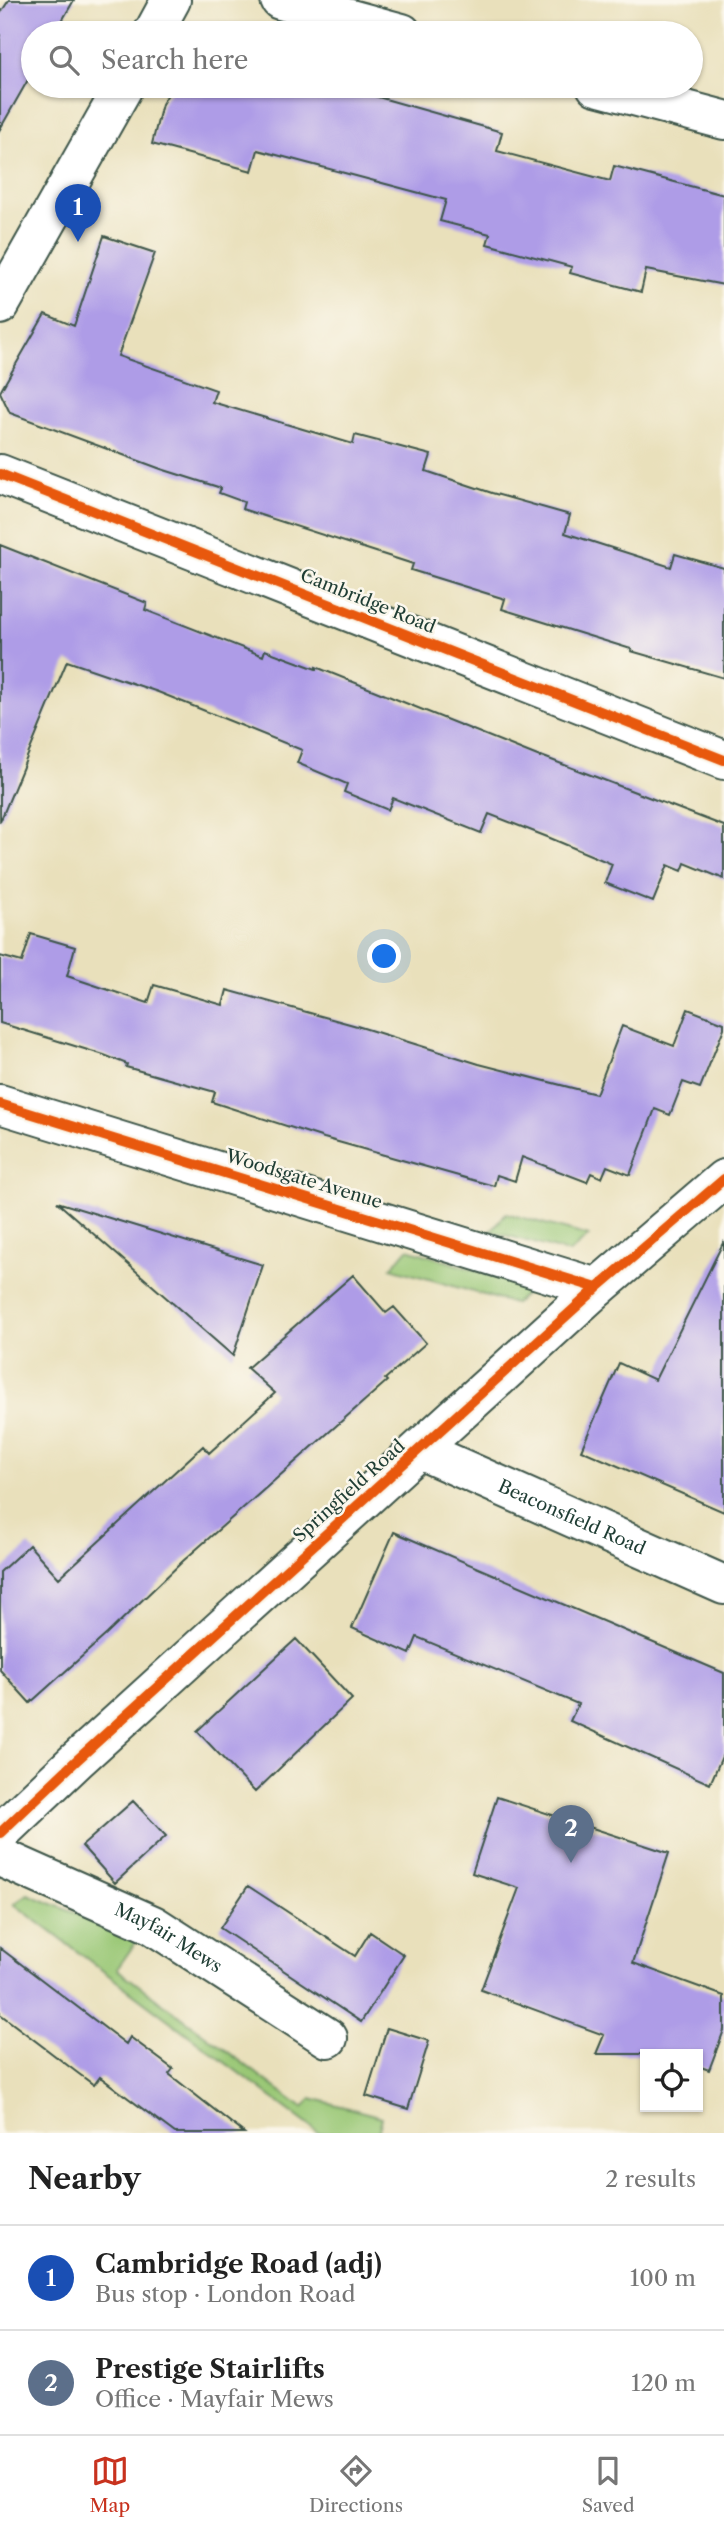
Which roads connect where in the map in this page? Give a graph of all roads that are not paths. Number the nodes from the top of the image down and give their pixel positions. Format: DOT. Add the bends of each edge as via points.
graph roads {
  1 [pos="171,0"];
  2 [pos="280,0"];
  3 [pos="160,21"];
  4 [pos="358,21"];
  5 [pos="117,98"];
  6 [pos="641,98"];
  7 [pos="724,120"];
  8 [pos="0,305"];
  9 [pos="0,474"];
  10 [pos="724,760"];
  11 [pos="0,1104"];
  12 [pos="724,1178"];
  13 [pos="597,1288"];
  14 [pos="420,1450"];
  15 [pos="724,1585"];
  16 [pos="0,1833"];
  17 [pos="0,1857"];
  18 [pos="328,2038"];
  1 -- 3 [label="street"];
  2 -- 4 [label="street"];
  5 -- 8 [label="street"];
  6 -- 7 [label="street"];
  9 -- 10 [label="street, Cambridge Road"];
  11 -- 13 [label="street, Woodsgate Avenue"];
  12 -- 13 [label="street, Springfield Road"];
  13 -- 14 [label="street, Springfield Road"];
  14 -- 15 [label="street, Beaconsfield Road"];
  14 -- 16 [label="street, Springfield Road"];
  17 -- 18 [label="street, Mayfair Mews" via="153,1925"];
}
